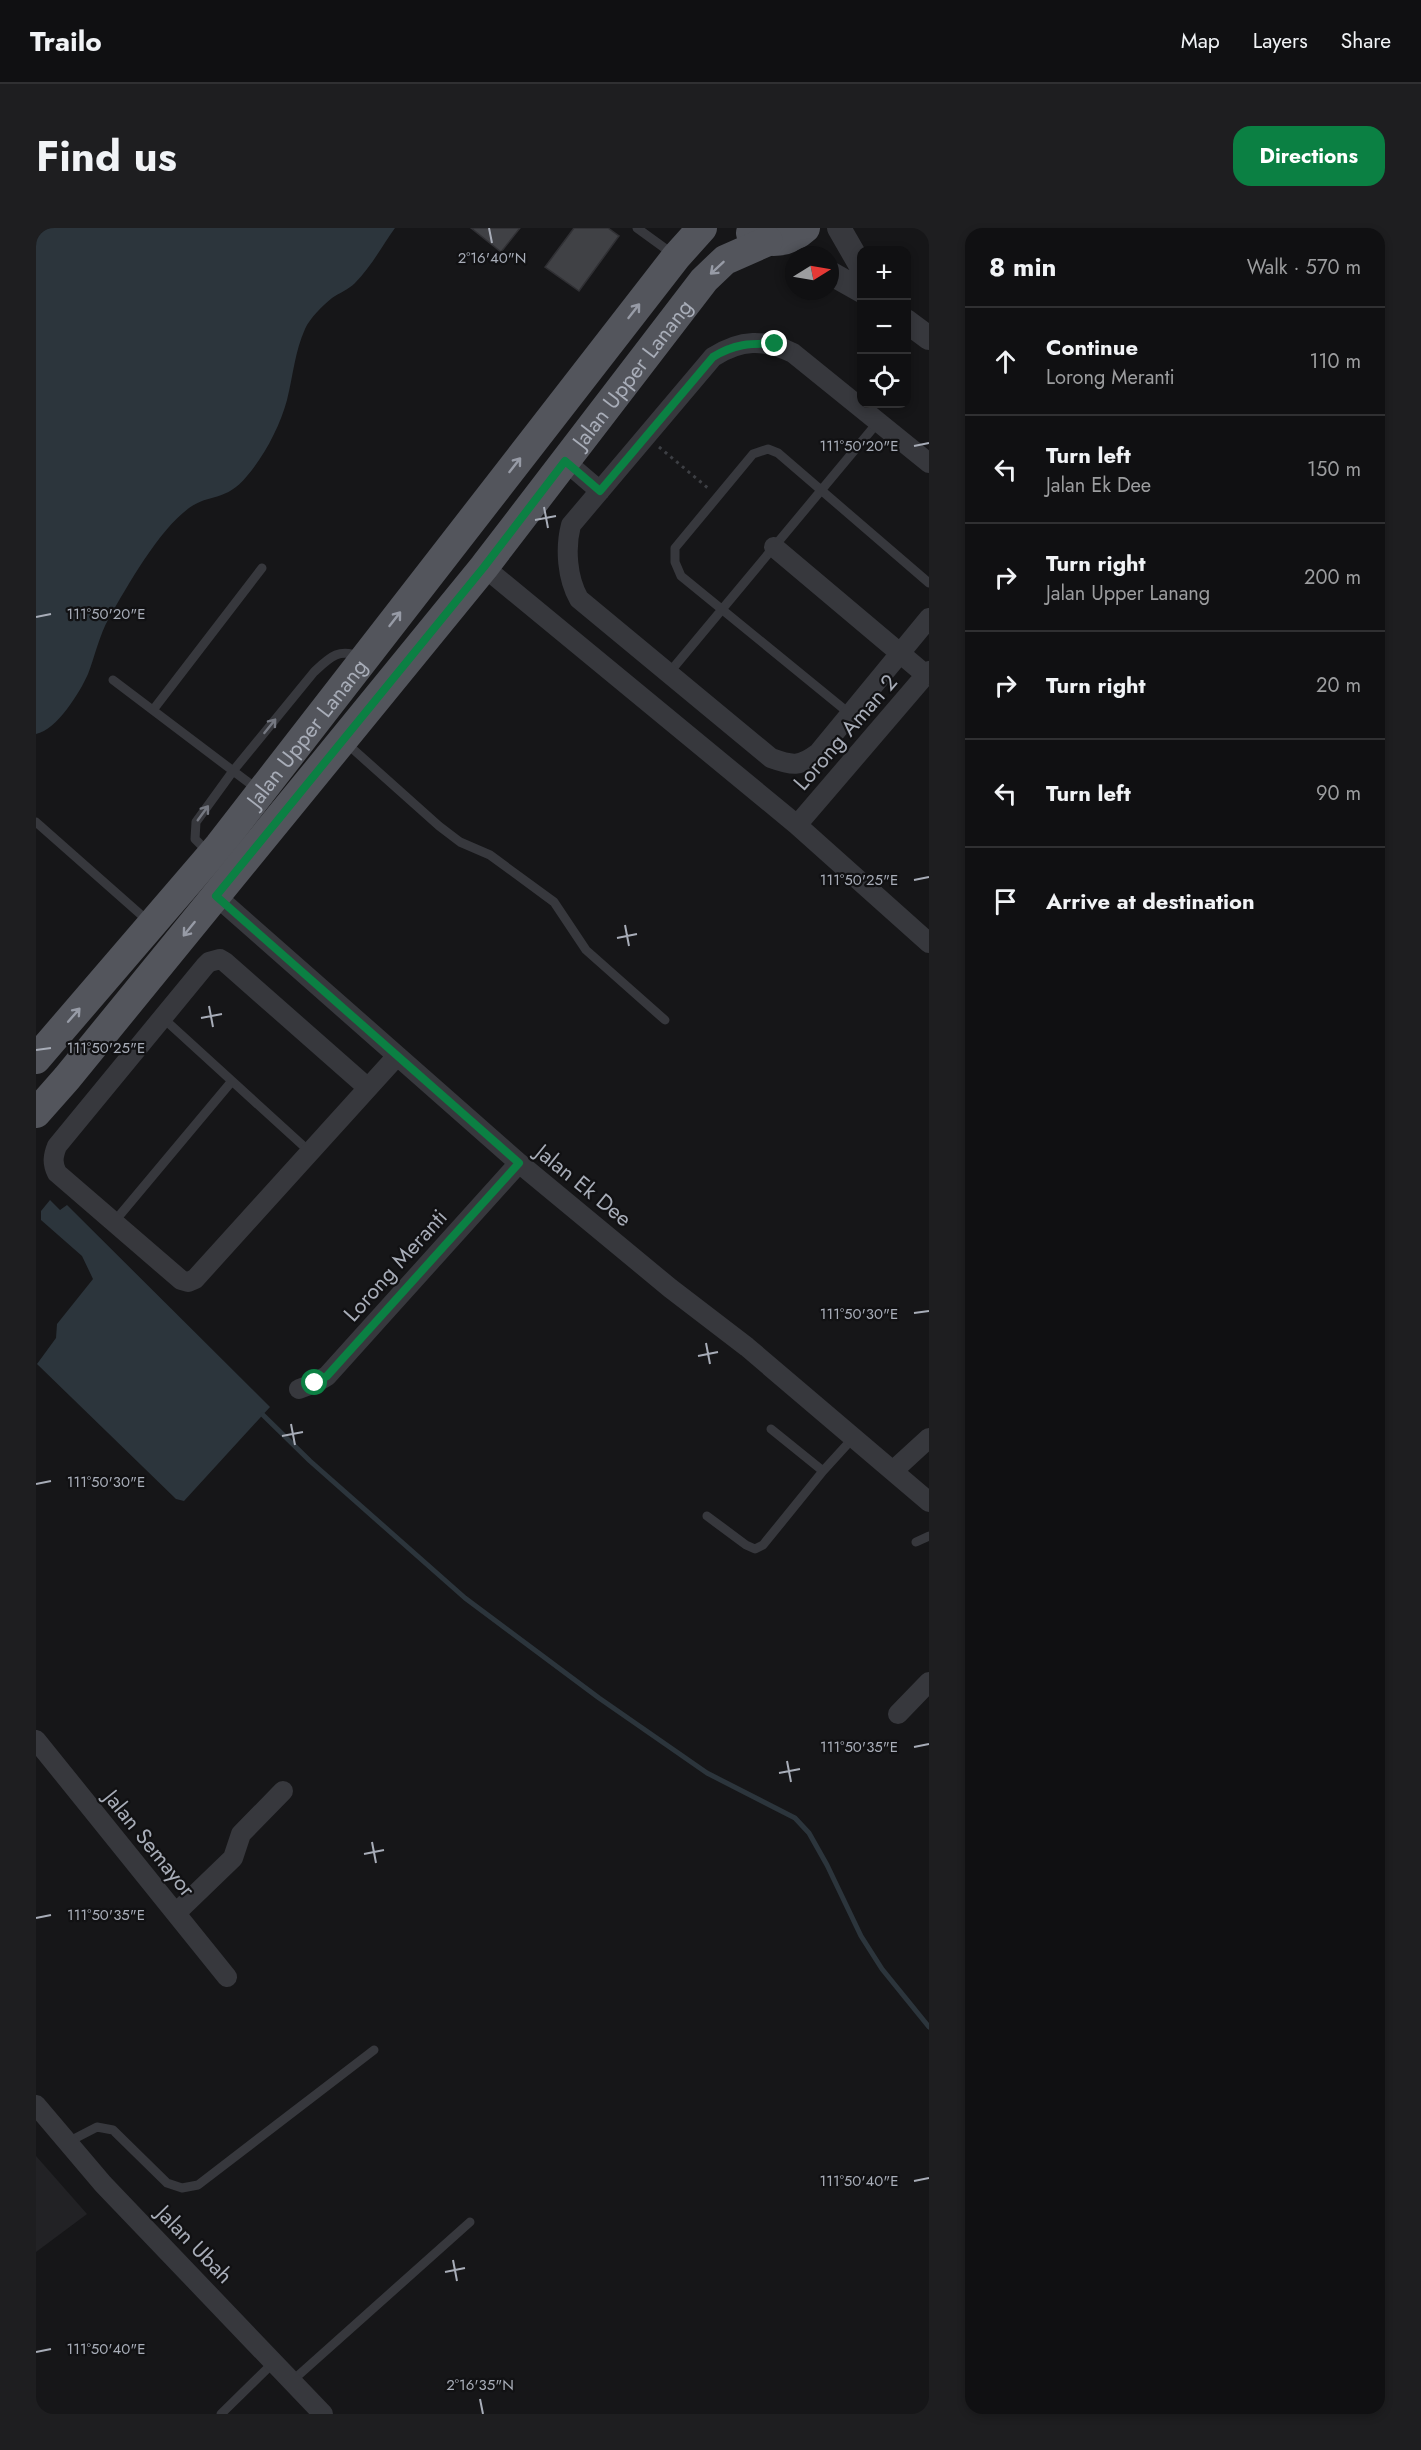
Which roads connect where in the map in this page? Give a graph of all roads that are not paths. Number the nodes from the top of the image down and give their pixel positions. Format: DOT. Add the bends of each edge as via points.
graph roads {
  1 [pos="637,228"];
  2 [pos="702,228"];
  3 [pos="805,228"];
  4 [pos="839,228"];
  5 [pos="756,234"];
  6 [pos="785,249"];
  7 [pos="676,256"];
  8 [pos="857,261"];
  9 [pos="839,278"];
  10 [pos="857,289"];
  11 [pos="911,325"];
  12 [pos="929,338"];
  13 [pos="878,422"];
  14 [pos="565,461"];
  15 [pos="929,463"];
  16 [pos="822,489"];
  17 [pos="600,491"];
  18 [pos="774,547"];
  19 [pos="484,567"];
  20 [pos="262,568"];
  21 [pos="929,584"];
  22 [pos="723,608"];
  23 [pos="929,618"];
  24 [pos="899,653"];
  25 [pos="364,659"];
  26 [pos="669,673"];
  27 [pos="927,673"];
  28 [pos="114,680"];
  29 [pos="153,710"];
  30 [pos="850,714"];
  31 [pos="873,736"];
  32 [pos="344,741"];
  33 [pos="233,771"];
  34 [pos="261,793"];
  35 [pos="36,822"];
  36 [pos="797,825"];
  37 [pos="211,855"];
  38 [pos="216,896"];
  39 [pos="152,924"];
  40 [pos="929,944"];
  41 [pos="164,1019"];
  42 [pos="665,1020"];
  43 [pos="397,1056"];
  44 [pos="36,1059"];
  45 [pos="67,1078"];
  46 [pos="232,1081"];
  47 [pos="368,1088"];
  48 [pos="94,1100"];
  49 [pos="36,1113"];
  50 [pos="310,1152"];
  51 [pos="519,1163"];
  52 [pos="114,1222"];
  53 [pos="299,1389"];
  54 [pos="771,1429"];
  55 [pos="853,1438"];
  56 [pos="929,1438"];
  57 [pos="894,1470"];
  58 [pos="823,1471"];
  59 [pos="929,1502"];
  60 [pos="707,1516"];
  61 [pos="929,1536"];
  62 [pos="916,1542"];
  63 [pos="929,1682"];
  64 [pos="898,1714"];
  65 [pos="36,1740"];
  66 [pos="283,1791"];
  67 [pos="176,1913"];
  68 [pos="227,1977"];
  69 [pos="374,2050"];
  70 [pos="36,2104"];
  71 [pos="68,2142"];
  72 [pos="470,2222"];
  73 [pos="274,2361"];
  74 [pos="292,2381"];
  75 [pos="221,2414"];
  76 [pos="323,2414"];
  1 -- 7 [label="lane"];
  2 -- 7 [label="main road, Jalan Upper Lanang"];
  3 -- 5 [label="main road, Jalan Upper Lanang" via="781,241"];
  4 -- 8 [label="street"];
  5 -- 6 [label="street"];
  5 -- 14 [label="main road, Jalan Upper Lanang, one-way" via="704,280"];
  25 -- 7 [label="main road, Jalan Upper Lanang, one-way"];
  9 -- 10 [label="street"];
  11 -- 12 [label="street"];
  13 -- 15 [label="street"];
  13 -- 16 [label="lane"];
  13 -- 17 [label="street" via="793,353 775,344 748,342 728,347 713,357"];
  14 -- 17 [label="street"];
  14 -- 19 [label="main road, Jalan Upper Lanang"];
  16 -- 18 [label="lane"];
  16 -- 21 [label="lane"];
  16 -- 22 [label="lane" via="768,449 753,454 717,496 675,548 675,562 681,576"];
  17 -- 26 [label="street" via="571,525 567,541 572,587 579,599"];
  18 -- 22 [label="lane"];
  18 -- 24 [label="street"];
  19 -- 32 [label="main road, Jalan Upper Lanang"];
  19 -- 36 [label="street"];
  20 -- 29 [label="lane"];
  22 -- 26 [label="lane"];
  22 -- 30 [label="lane"];
  23 -- 24 [label="street"];
  24 -- 27 [label="street"];
  24 -- 30 [label="street"];
  33 -- 25 [label="lane, one-way" via="326,661 349,652"];
  25 -- 34 [label="main road, Jalan Upper Lanang"];
  26 -- 30 [label="street" via="771,758 790,764 803,763 818,753"];
  27 -- 31 [label="street, Lorong Aman 2"];
  28 -- 29 [label="lane"];
  29 -- 33 [label="lane"];
  30 -- 31 [label="street"];
  31 -- 36 [label="street, Lorong Aman 2"];
  32 -- 38 [label="main road, Jalan Upper Lanang"];
  32 -- 42 [label="lane" via="439,826 460,842 490,855 554,902 586,950"];
  33 -- 34 [label="lane"];
  37 -- 33 [label="lane, one-way" via="195,839 196,822"];
  34 -- 37 [label="main road, Jalan Upper Lanang"];
  35 -- 39 [label="lane"];
  36 -- 40 [label="street"];
  37 -- 39 [label="main road, Jalan Upper Lanang"];
  38 -- 43 [label="street, Jalan Ek Dee"];
  38 -- 45 [label="main road, Jalan Upper Lanang, one-way"];
  44 -- 39 [label="main road, Jalan Upper Lanang, one-way"];
  41 -- 46 [label="lane"];
  41 -- 47 [label="street" via="209,962 220,959"];
  41 -- 48 [label="street"];
  43 -- 47 [label="street"];
  43 -- 51 [label="street, Jalan Ek Dee"];
  45 -- 48 [label="street"];
  45 -- 49 [label="main road, Jalan Upper Lanang"];
  46 -- 50 [label="lane"];
  46 -- 52 [label="lane"];
  47 -- 50 [label="street"];
  48 -- 52 [label="street" via="57,1146 54,1166 57,1173"];
  50 -- 52 [label="street" via="192,1281 181,1280"];
  51 -- 53 [label="street, Lorong Meranti" via="327,1376"];
  51 -- 55 [label="street, Jalan Ek Dee"];
  54 -- 58 [label="lane"];
  55 -- 57 [label="street, Jalan Ek Dee"];
  55 -- 58 [label="lane"];
  56 -- 57 [label="street"];
  57 -- 59 [label="street, Jalan Ek Dee"];
  58 -- 60 [label="lane" via="763,1545 755,1549"];
  61 -- 62 [label="lane"];
  63 -- 64 [label="street"];
  65 -- 67 [label="street, Jalan Semayor"];
  66 -- 67 [label="street" via="241,1834 233,1858"];
  67 -- 68 [label="street, Jalan Semayor"];
  69 -- 71 [label="lane" via="198,2185 182,2188 167,2183 113,2130 97,2127"];
  70 -- 71 [label="street, Jalan Ubah"];
  71 -- 73 [label="street, Jalan Ubah" via="103,2184"];
  72 -- 74 [label="lane"];
  73 -- 74 [label="street, Jalan Ubah"];
  73 -- 75 [label="lane"];
  74 -- 76 [label="street, Jalan Ubah"];
}
